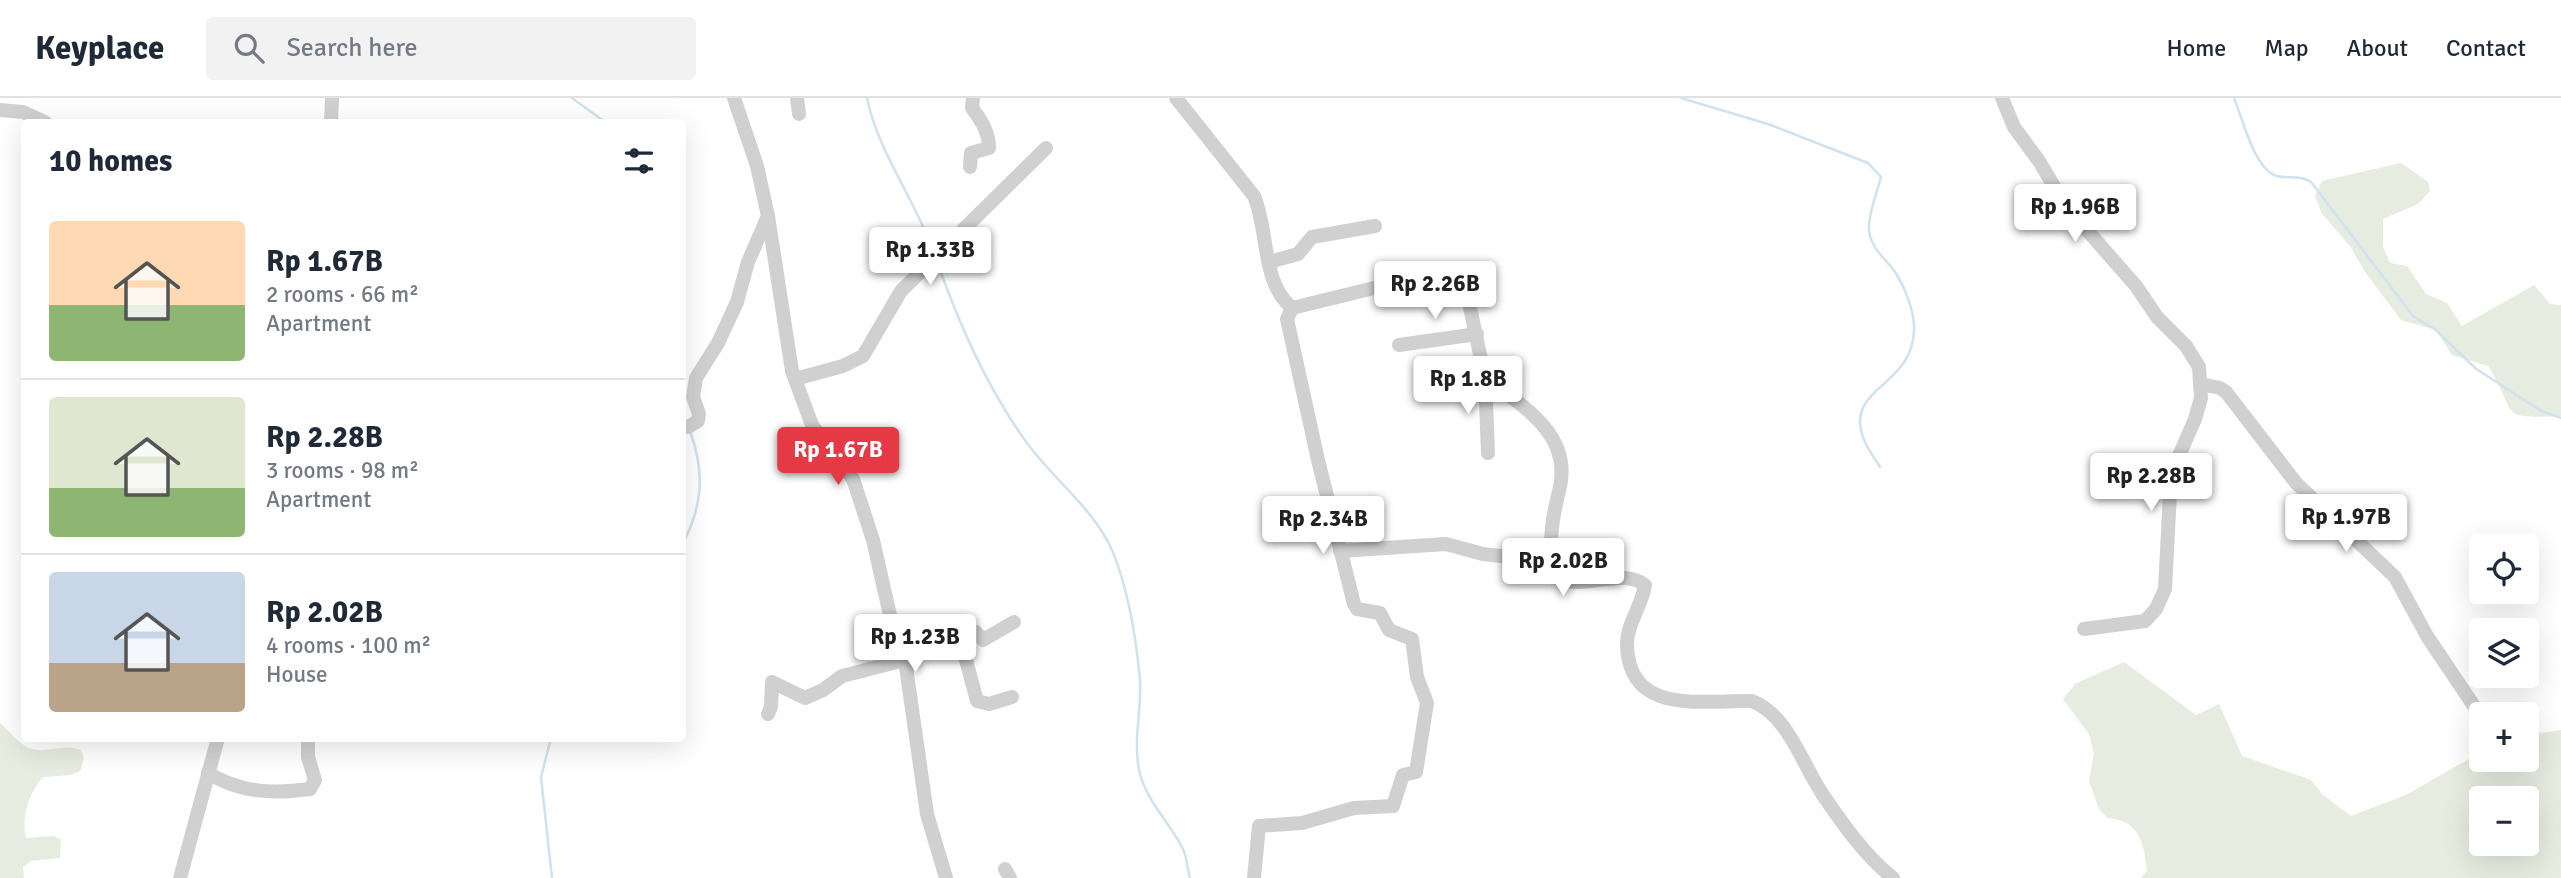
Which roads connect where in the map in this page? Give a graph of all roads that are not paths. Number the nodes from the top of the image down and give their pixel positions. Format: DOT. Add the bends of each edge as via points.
graph roads {
  1 [pos="332,98"];
  2 [pos="734,98"];
  3 [pos="797,98"];
  4 [pos="973,98"];
  5 [pos="1176,98"];
  6 [pos="2002,98"];
  7 [pos="0,110"];
  8 [pos="799,114"];
  9 [pos="38,119"];
  10 [pos="331,119"];
  11 [pos="1046,148"];
  12 [pos="970,167"];
  13 [pos="768,216"];
  14 [pos="1376,226"];
  15 [pos="1269,262"];
  16 [pos="1292,308"];
  17 [pos="1477,334"];
  18 [pos="1399,345"];
  19 [pos="1485,378"];
  20 [pos="795,379"];
  21 [pos="2201,384"];
  22 [pos="686,427"];
  23 [pos="1488,453"];
  24 [pos="1340,551"];
  25 [pos="1553,562"];
  26 [pos="1014,622"];
  27 [pos="2084,629"];
  28 [pos="935,640"];
  29 [pos="905,660"];
  30 [pos="1012,697"];
  31 [pos="2471,702"];
  32 [pos="768,714"];
  33 [pos="217,742"];
  34 [pos="309,742"];
  35 [pos="208,773"];
  36 [pos="180,878"];
  37 [pos="946,878"];
  38 [pos="1254,878"];
  39 [pos="1893,878"];
  1 -- 10 [label="street"];
  2 -- 13 [label="street"];
  3 -- 8 [label="street"];
  4 -- 12 [label="street" via="972,108 990,144 971,153"];
  5 -- 15 [label="street" via="1254,196"];
  6 -- 21 [label="street" via="2010,121 2065,205 2157,317 2186,345 2199,367"];
  7 -- 9 [label="street"];
  11 -- 20 [label="street" via="901,291 863,356"];
  13 -- 20 [label="street" via="786,351"];
  13 -- 22 [label="street" via="733,312 696,378 693,397 698,421"];
  14 -- 15 [label="street" via="1312,237 1298,254"];
  15 -- 16 [label="street" via="1281,299"];
  16 -- 17 [label="street" via="1414,276 1454,272 1469,290"];
  16 -- 24 [label="street" via="1287,319"];
  17 -- 18 [label="street"];
  17 -- 19 [label="street"];
  19 -- 23 [label="street"];
  19 -- 25 [label="street" via="1540,420 1555,442 1562,477 1552,517"];
  20 -- 29 [label="street" via="813,425 853,480 862,501 894,633"];
  21 -- 27 [label="street" via="2195,419 2171,474 2163,594 2145,621"];
  21 -- 31 [label="street" via="2226,392 2296,483 2395,577"];
  24 -- 25 [label="street" via="1446,544 1483,554"];
  24 -- 38 [label="street" via="1357,609 1380,613 1389,630 1414,642 1417,677 1427,703 1416,772 1402,777 1394,806 1354,808 1302,823 1259,826"];
  25 -- 39 [label="street" via="1561,580 1630,578 1645,585 1627,646 1632,671 1644,689 1667,699 1752,701 1765,706 1785,729 1823,795"];
  26 -- 28 [label="street" via="983,640 974,632"];
  28 -- 29 [label="street"];
  28 -- 30 [label="street" via="962,645 977,701 989,704"];
  29 -- 32 [label="street" via="842,676 805,698 772,682"];
  29 -- 37 [label="street" via="927,814"];
  33 -- 35 [label="street"];
  34 -- 35 [label="street" via="315,780 310,789 240,789"];
  35 -- 36 [label="street"];
}
